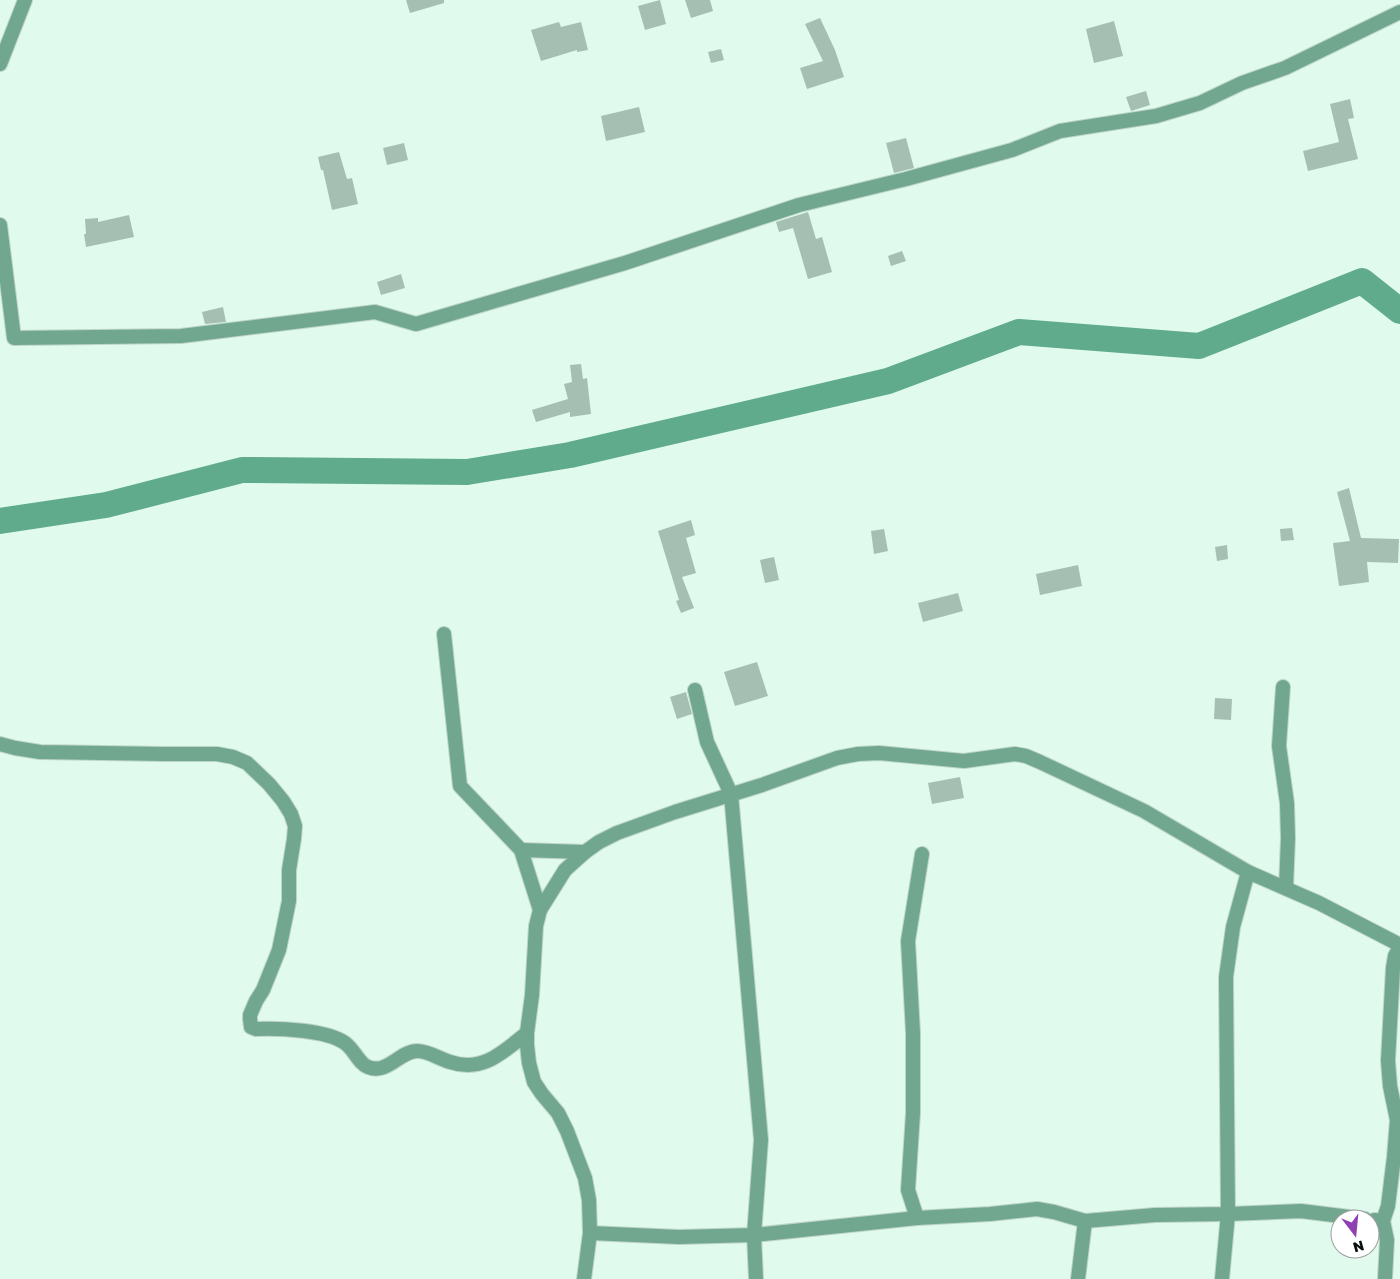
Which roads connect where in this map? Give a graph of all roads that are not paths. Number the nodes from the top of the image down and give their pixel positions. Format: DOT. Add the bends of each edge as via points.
graph roads {
  1 [pos="25,0"];
  2 [pos="1400,12"];
  3 [pos="0,64"];
  4 [pos="0,225"];
  5 [pos="444,634"];
  6 [pos="1283,687"];
  7 [pos="695,690"];
  8 [pos="0,744"];
  9 [pos="731,794"];
  10 [pos="521,850"];
  11 [pos="585,852"];
  12 [pos="922,854"];
  13 [pos="1248,872"];
  14 [pos="1286,888"];
  15 [pos="540,910"];
  16 [pos="1400,946"];
  17 [pos="527,1033"];
  18 [pos="1228,1214"];
  19 [pos="1330,1215"];
  20 [pos="1380,1215"];
  21 [pos="917,1218"];
  22 [pos="1084,1221"];
  23 [pos="1380,1227"];
  24 [pos="590,1233"];
  25 [pos="754,1234"];
  26 [pos="584,1279"];
  27 [pos="756,1279"];
  28 [pos="1078,1279"];
  29 [pos="1222,1279"];
  30 [pos="1385,1279"];
  1 -- 3 [label="street"];
  2 -- 4 [label="street" via="1286,68 1242,83 1200,103 1156,116 1060,131 1012,150 799,204 625,264 416,324 375,312 181,336 14,338"];
  5 -- 10 [label="street" via="460,786"];
  6 -- 14 [label="street" via="1279,746 1287,803"];
  7 -- 9 [label="street" via="707,742"];
  8 -- 17 [label="street" via="40,752 218,754 247,763 269,784 283,801 295,826 289,901 279,950 264,990 250,1015 251,1027 332,1036 346,1043 367,1067 375,1069 417,1051 458,1065 477,1065 495,1058"];
  9 -- 11 [label="street" via="617,833"];
  9 -- 13 [label="street" via="858,754 964,760 1015,754 1040,762 1144,811"];
  9 -- 25 [label="street" via="761,1140"];
  10 -- 11 [label="street"];
  10 -- 15 [label="street"];
  11 -- 15 [label="street" via="565,870"];
  12 -- 21 [label="street" via="908,941 914,1113 908,1190"];
  13 -- 14 [label="street"];
  13 -- 18 [label="street" via="1233,928 1226,977"];
  14 -- 16 [label="street"];
  15 -- 17 [label="street"];
  16 -- 20 [label="street" via="1393,968 1388,1061 1397,1120 1388,1206"];
  17 -- 24 [label="street" via="534,1082 558,1114 585,1178"];
  18 -- 19 [label="street" via="1302,1211"];
  18 -- 22 [label="street" via="1155,1215"];
  18 -- 29 [label="street"];
  21 -- 22 [label="street" via="1037,1209"];
  21 -- 25 [label="street"];
  22 -- 28 [label="street"];
  23 -- 30 [label="street" via="1387,1240"];
  24 -- 25 [label="street" via="679,1237"];
  24 -- 26 [label="street"];
  25 -- 27 [label="street"];
}
